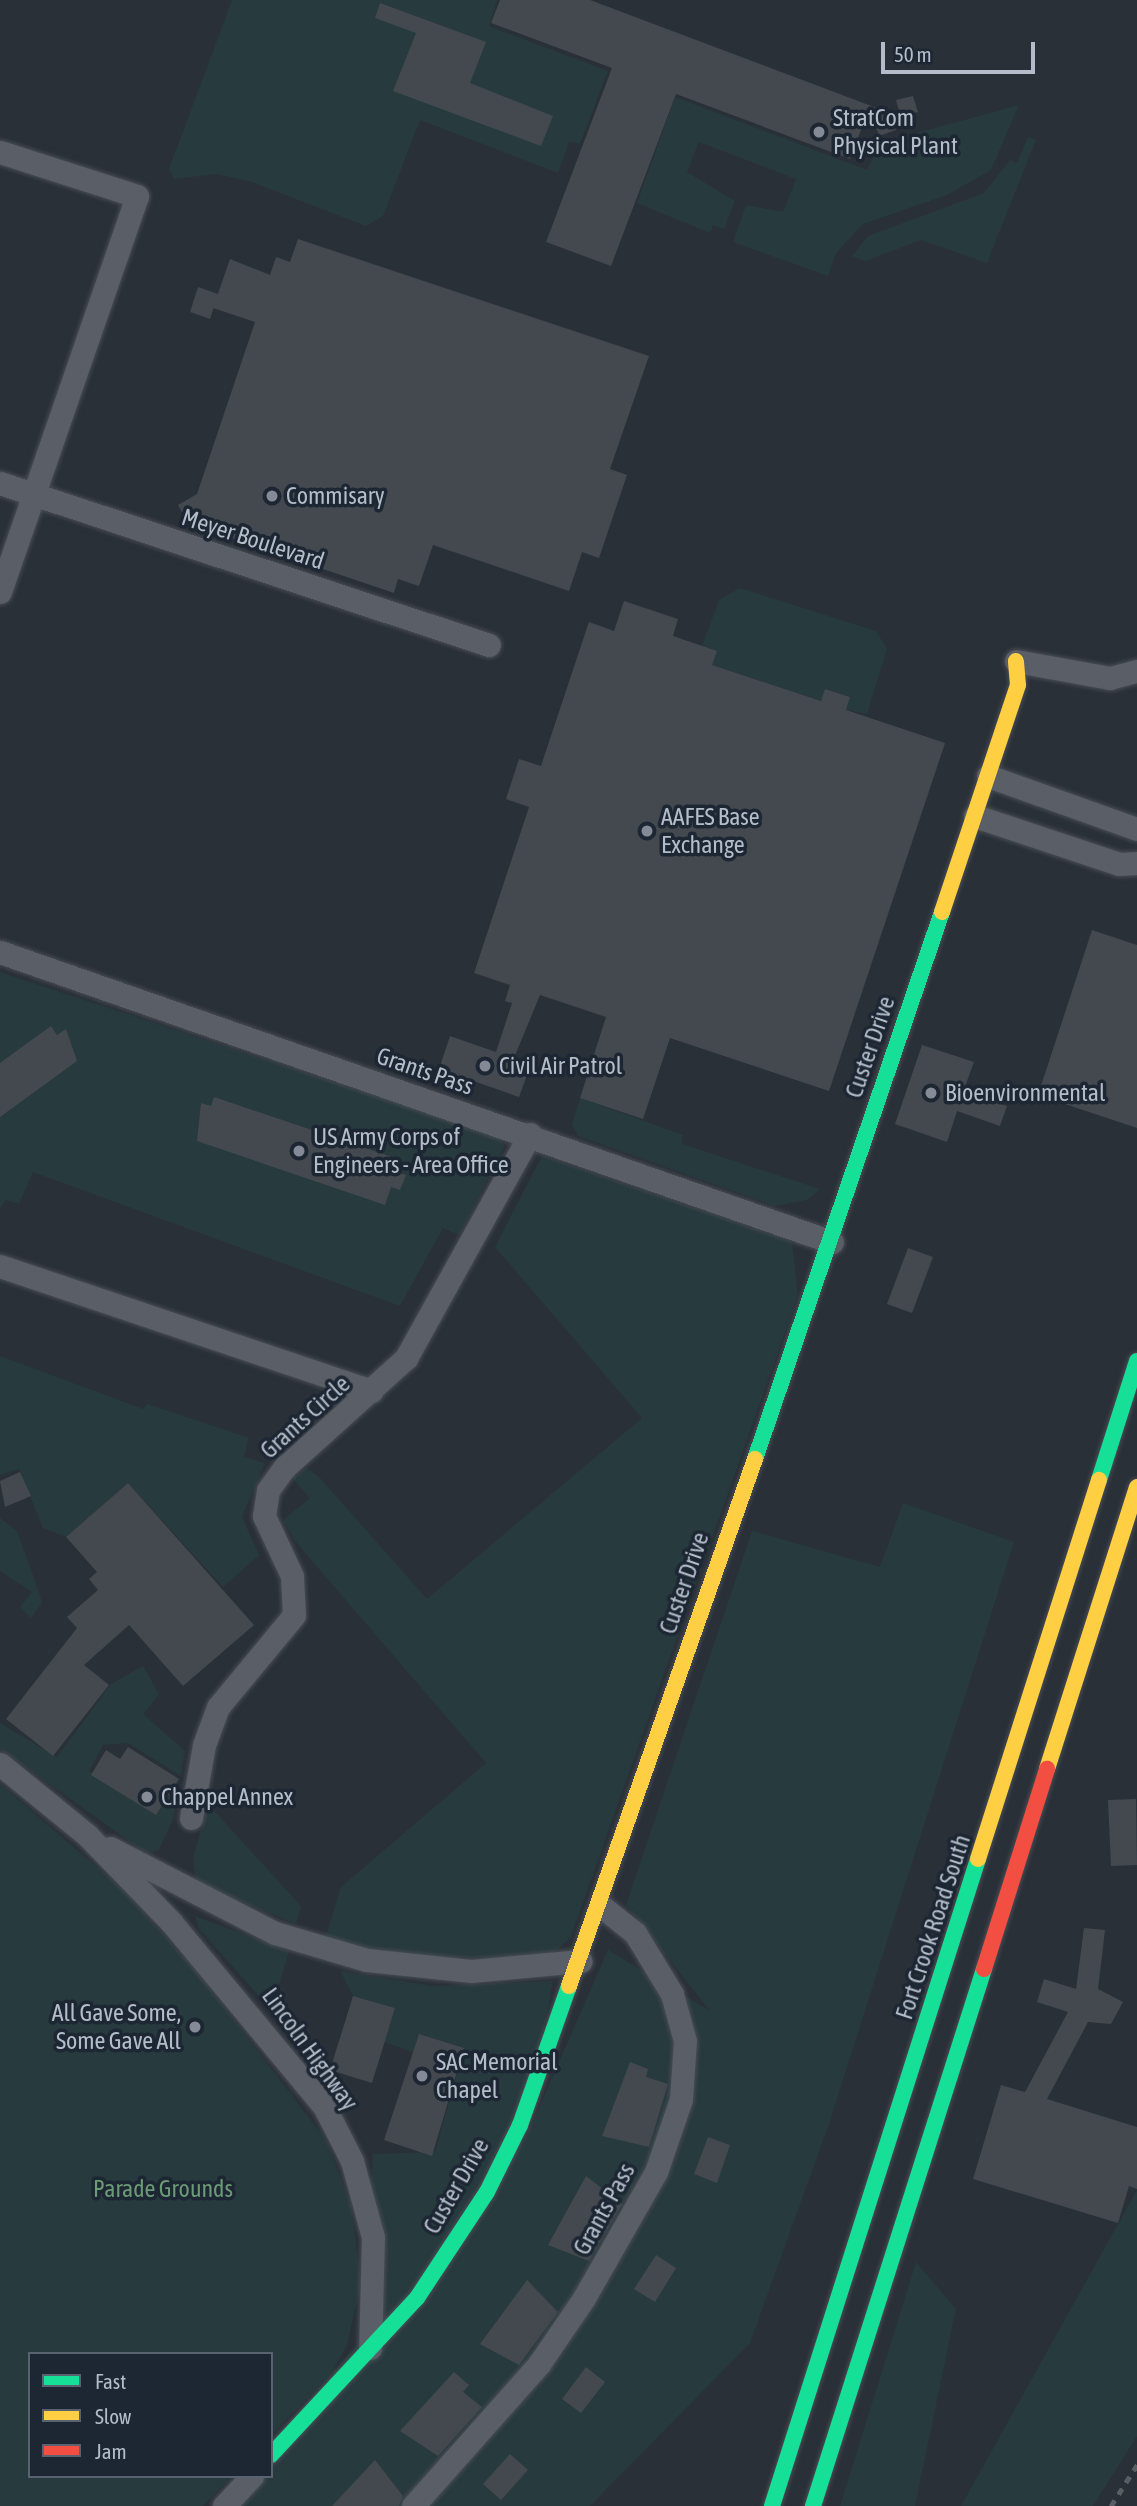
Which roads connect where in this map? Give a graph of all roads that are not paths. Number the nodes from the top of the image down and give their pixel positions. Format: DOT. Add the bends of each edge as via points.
graph roads {
  1 [pos="0,152"];
  2 [pos="0,483"];
  3 [pos="33,495"];
  4 [pos="0,592"];
  5 [pos="489,645"];
  6 [pos="1016,661"];
  7 [pos="1137,671"];
  8 [pos="988,776"];
  9 [pos="975,816"];
  10 [pos="1137,829"];
  11 [pos="1137,863"];
  12 [pos="0,952"];
  13 [pos="530,1135"];
  14 [pos="832,1242"];
  15 [pos="0,1266"];
  16 [pos="1137,1361"];
  17 [pos="372,1391"];
  18 [pos="1137,1487"];
  19 [pos="0,1764"];
  20 [pos="191,1818"];
  21 [pos="87,1835"];
  22 [pos="601,1906"];
  23 [pos="581,1961"];
  24 [pos="370,2348"];
  25 [pos="273,2453"];
  26 [pos="250,2478"];
  27 [pos="225,2506"];
  28 [pos="413,2506"];
  29 [pos="772,2506"];
  30 [pos="813,2506"];
  1 -- 3 [label="street" via="137,196"];
  2 -- 3 [label="street, Meyer Boulevard"];
  3 -- 4 [label="street"];
  3 -- 5 [label="street, Meyer Boulevard"];
  6 -- 7 [label="street" via="1110,678"];
  6 -- 8 [label="main road, Custer Drive" via="1018,685"];
  8 -- 9 [label="main road, Custer Drive"];
  8 -- 10 [label="street"];
  9 -- 11 [label="street" via="1119,864"];
  9 -- 14 [label="main road, Custer Drive"];
  12 -- 13 [label="street, Grants Pass"];
  13 -- 14 [label="street, Grants Pass"];
  13 -- 17 [label="street, Grants Circle" via="421,1336"];
  14 -- 22 [label="main road, Custer Drive"];
  15 -- 17 [label="street, Grants Circle"];
  16 -- 29 [label="main road, Fort Crook Road South"];
  17 -- 20 [label="street, Grants Circle" via="285,1467 268,1490 264,1516 292,1576 294,1615 218,1707 204,1745"];
  18 -- 30 [label="main road"];
  19 -- 21 [label="street, Lincoln Highway"];
  21 -- 23 [label="street, Lincoln Highway" via="215,1906 334,1952 471,1971"];
  21 -- 24 [label="street, Lincoln Highway" via="290,2058 341,2137 373,2237"];
  22 -- 23 [label="main road, Custer Drive"];
  22 -- 28 [label="street, Grants Pass" via="635,1933 672,1994 685,2041 681,2099 656,2172 584,2298 539,2364"];
  23 -- 24 [label="main road, Custer Drive" via="520,2125 487,2192 417,2298"];
  24 -- 25 [label="main road, Custer Drive"];
  26 -- 27 [label="street"];
}
